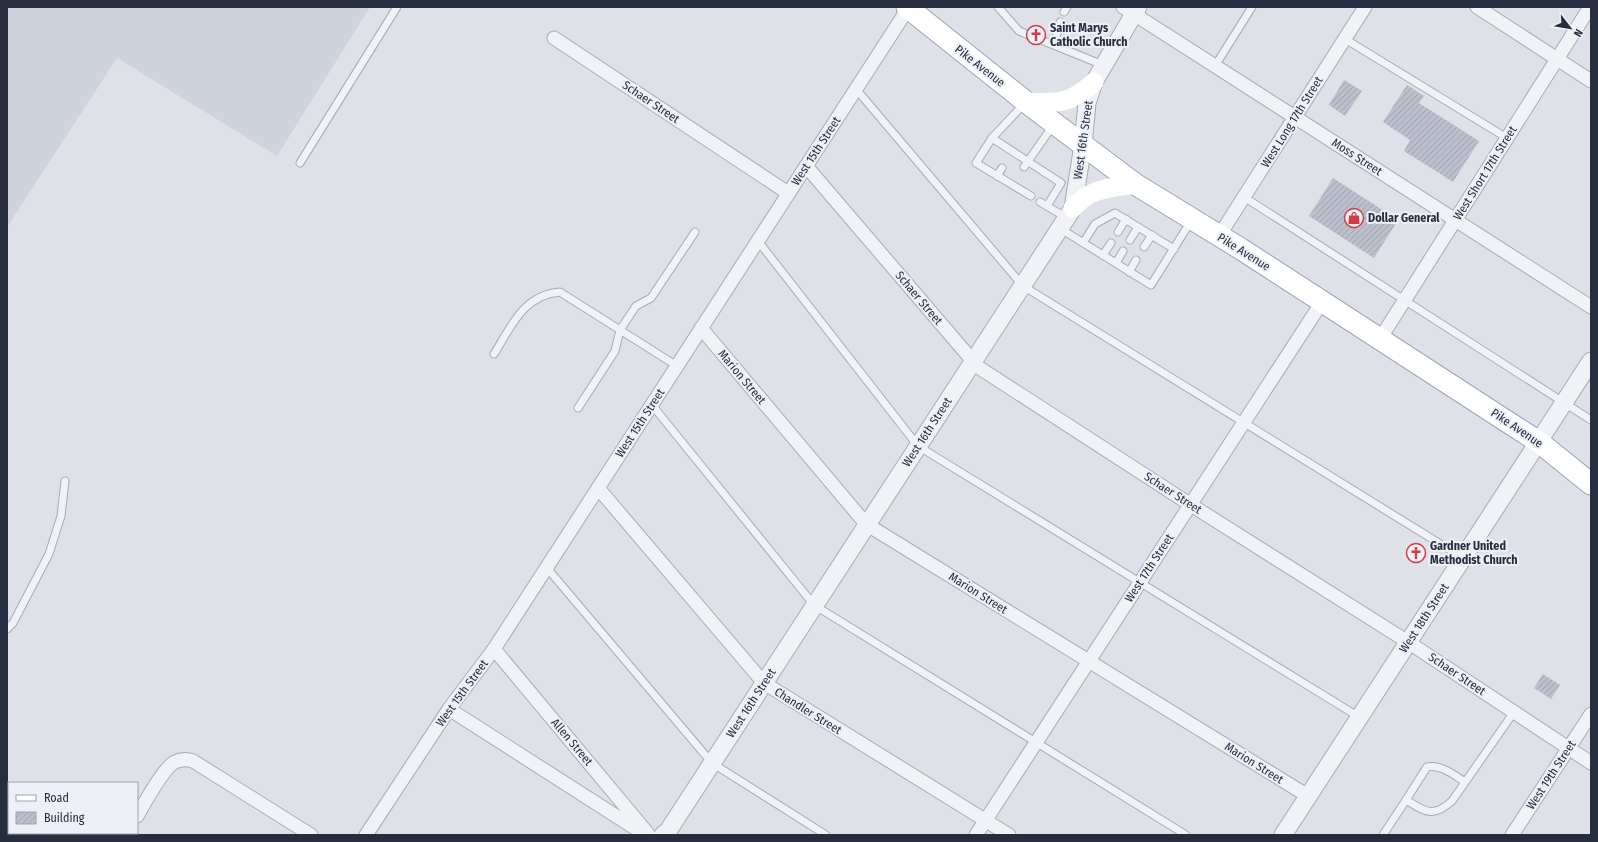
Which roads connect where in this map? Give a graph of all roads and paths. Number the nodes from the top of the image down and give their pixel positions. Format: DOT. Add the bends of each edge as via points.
graph roads {
  1 [pos="397,7"];
  2 [pos="908,7"];
  3 [pos="998,7"];
  4 [pos="1252,7"];
  5 [pos="1365,7"];
  6 [pos="1476,7"];
  7 [pos="1590,7"];
  8 [pos="1132,9"];
  9 [pos="1060,22"];
  10 [pos="554,38"];
  11 [pos="1345,39"];
  12 [pos="1054,45"];
  13 [pos="1557,59"];
  14 [pos="1103,65"];
  15 [pos="1215,66"];
  16 [pos="1591,81"];
  17 [pos="1094,82"];
  18 [pos="856,89"];
  19 [pos="1026,102"];
  20 [pos="1295,117"];
  21 [pos="1054,124"];
  22 [pos="992,138"];
  23 [pos="1507,138"];
  24 [pos="1083,145"];
  25 [pos="300,163"];
  26 [pos="1026,164"];
  27 [pos="806,166"];
  28 [pos="1002,168"];
  29 [pos="997,176"];
  30 [pos="1017,177"];
  31 [pos="1134,184"];
  32 [pos="1012,185"];
  33 [pos="1031,186"];
  34 [pos="788,194"];
  35 [pos="1244,197"];
  36 [pos="1040,202"];
  37 [pos="1047,206"];
  38 [pos="1067,218"];
  39 [pos="1126,219"];
  40 [pos="1192,219"];
  41 [pos="1455,220"];
  42 [pos="1138,227"];
  43 [pos="695,232"];
  44 [pos="1118,232"];
  45 [pos="1152,235"];
  46 [pos="1220,236"];
  47 [pos="1130,240"];
  48 [pos="758,241"];
  49 [pos="1083,243"];
  50 [pos="1111,243"];
  51 [pos="1144,247"];
  52 [pos="1174,249"];
  53 [pos="1123,251"];
  54 [pos="1103,256"];
  55 [pos="1136,260"];
  56 [pos="1116,263"];
  57 [pos="1129,272"];
  58 [pos="1023,286"];
  59 [pos="1404,300"];
  60 [pos="1322,302"];
  61 [pos="1591,307"];
  62 [pos="702,328"];
  63 [pos="620,330"];
  64 [pos="1380,339"];
  65 [pos="494,354"];
  66 [pos="1591,361"];
  67 [pos="974,362"];
  68 [pos="677,366"];
  69 [pos="1564,403"];
  70 [pos="652,405"];
  71 [pos="578,408"];
  72 [pos="1591,420"];
  73 [pos="1244,422"];
  74 [pos="1539,442"];
  75 [pos="918,446"];
  76 [pos="65,481"];
  77 [pos="1591,484"];
  78 [pos="598,488"];
  79 [pos="1191,505"];
  80 [pos="866,524"];
  81 [pos="1464,558"];
  82 [pos="547,568"];
  83 [pos="1140,582"];
  84 [pos="814,605"];
  85 [pos="7,629"];
  86 [pos="1408,642"];
  87 [pos="494,649"];
  88 [pos="1089,662"];
  89 [pos="764,683"];
  90 [pos="449,709"];
  91 [pos="1514,712"];
  92 [pos="1591,714"];
  93 [pos="1359,718"];
  94 [pos="1036,743"];
  95 [pos="1568,748"];
  96 [pos="712,763"];
  97 [pos="1591,763"];
  98 [pos="1465,782"];
  99 [pos="1308,796"];
  100 [pos="1406,800"];
  101 [pos="138,814"];
  102 [pos="986,820"];
  103 [pos="311,835"];
  104 [pos="366,835"];
  105 [pos="647,835"];
  106 [pos="663,835"];
  107 [pos="826,835"];
  108 [pos="976,835"];
  109 [pos="1009,835"];
  110 [pos="1186,835"];
  111 [pos="1283,835"];
  112 [pos="1383,835"];
  113 [pos="1512,835"];
  1 -- 25 [label="lane"];
  2 -- 18 [label="street, West 15th Street"];
  2 -- 19 [label="main road, Pike Avenue"];
  3 -- 12 [label="lane" via="1019,31"];
  4 -- 15 [label="lane"];
  5 -- 11 [label="street, West Long 17th Street"];
  6 -- 13 [label="street"];
  7 -- 13 [label="street, West Short 17th Street"];
  8 -- 14 [label="street, West 16th Street"];
  8 -- 15 [label="street, Moss Street"];
  9 -- 12 [label="lane"];
  10 -- 34 [label="street, Schaer Street"];
  11 -- 20 [label="street, West Long 17th Street"];
  11 -- 23 [label="lane"];
  12 -- 14 [label="lane"];
  13 -- 16 [label="street"];
  13 -- 23 [label="street, West Short 17th Street"];
  14 -- 17 [label="street, West 16th Street"];
  15 -- 20 [label="street, Moss Street"];
  17 -- 19 [label="main road" via="1072,99 1058,103"];
  17 -- 24 [label="street, West 16th Street" via="1086,103"];
  18 -- 27 [label="street, West 15th Street"];
  18 -- 58 [label="lane"];
  19 -- 21 [label="main road, Pike Avenue"];
  19 -- 22 [label="lane"];
  20 -- 35 [label="street, West Long 17th Street"];
  20 -- 41 [label="street, Moss Street"];
  21 -- 24 [label="main road, Pike Avenue"];
  21 -- 26 [label="lane"];
  22 -- 26 [label="lane"];
  22 -- 29 [label="lane" via="976,163"];
  23 -- 41 [label="street, West Short 17th Street"];
  24 -- 31 [label="main road, Pike Avenue"];
  24 -- 38 [label="street, West 16th Street"];
  26 -- 37 [label="lane" via="1061,183"];
  27 -- 34 [label="street, West 15th Street"];
  27 -- 67 [label="street, Schaer Street"];
  28 -- 29 [label="lane"];
  29 -- 32 [label="lane"];
  30 -- 32 [label="lane"];
  31 -- 38 [label="main road" via="1088,194"];
  31 -- 40 [label="main road, Pike Avenue"];
  32 -- 33 [label="lane" via="1028,195"];
  34 -- 48 [label="street, West 15th Street"];
  35 -- 46 [label="street, West Long 17th Street"];
  35 -- 59 [label="lane"];
  36 -- 37 [label="lane"];
  37 -- 38 [label="lane"];
  38 -- 49 [label="lane"];
  38 -- 58 [label="street, West 16th Street"];
  39 -- 42 [label="lane"];
  39 -- 44 [label="lane"];
  39 -- 49 [label="lane" via="1115,213 1095,224"];
  40 -- 46 [label="main road, Pike Avenue"];
  40 -- 52 [label="lane"];
  41 -- 59 [label="street, West Short 17th Street"];
  41 -- 61 [label="street, Moss Street"];
  42 -- 45 [label="lane"];
  42 -- 47 [label="lane"];
  43 -- 63 [label="lane" via="651,298 636,306"];
  45 -- 51 [label="lane"];
  45 -- 52 [label="lane"];
  46 -- 60 [label="main road, Pike Avenue"];
  48 -- 62 [label="street, West 15th Street"];
  48 -- 75 [label="lane"];
  49 -- 54 [label="lane"];
  50 -- 54 [label="lane"];
  52 -- 57 [label="lane" via="1152,286"];
  53 -- 56 [label="lane"];
  54 -- 56 [label="lane"];
  55 -- 57 [label="lane"];
  56 -- 57 [label="lane"];
  58 -- 67 [label="street, West 16th Street"];
  58 -- 73 [label="lane"];
  59 -- 64 [label="street, West Short 17th Street"];
  59 -- 69 [label="lane"];
  60 -- 64 [label="main road, Pike Avenue"];
  60 -- 73 [label="street, West 17th Street"];
  62 -- 68 [label="street, West 15th Street"];
  62 -- 80 [label="street, Marion Street"];
  63 -- 65 [label="lane" via="560,292 545,293 523,308"];
  63 -- 68 [label="lane"];
  63 -- 71 [label="lane" via="615,351"];
  64 -- 74 [label="main road, Pike Avenue"];
  66 -- 69 [label="street, West 18th Street"];
  67 -- 75 [label="street, West 16th Street"];
  67 -- 79 [label="street, Schaer Street"];
  68 -- 70 [label="street, West 15th Street"];
  69 -- 72 [label="lane"];
  69 -- 74 [label="street, West 18th Street"];
  70 -- 78 [label="street, West 15th Street"];
  70 -- 84 [label="lane"];
  73 -- 79 [label="street, West 17th Street"];
  73 -- 81 [label="lane"];
  74 -- 77 [label="main road, Pike Avenue"];
  74 -- 81 [label="street, West 18th Street"];
  75 -- 80 [label="street, West 16th Street"];
  75 -- 83 [label="lane"];
  76 -- 85 [label="lane" via="61,516 48,554 13,623"];
  78 -- 82 [label="street, West 15th Street"];
  78 -- 89 [label="street, Chandler Street"];
  79 -- 83 [label="street, West 17th Street"];
  79 -- 86 [label="street, Schaer Street"];
  80 -- 84 [label="street, West 16th Street"];
  80 -- 88 [label="street, Marion Street"];
  81 -- 86 [label="street, West 18th Street"];
  82 -- 87 [label="street, West 15th Street"];
  82 -- 96 [label="lane"];
  83 -- 88 [label="street, West 17th Street"];
  83 -- 93 [label="lane"];
  84 -- 89 [label="street, West 16th Street"];
  84 -- 94 [label="lane"];
  86 -- 91 [label="street, Schaer Street"];
  86 -- 93 [label="street, West 18th Street"];
  87 -- 90 [label="street, West 15th Street"];
  87 -- 105 [label="street, Allen Street"];
  88 -- 94 [label="street, West 17th Street"];
  88 -- 99 [label="street, Marion Street"];
  89 -- 96 [label="street, West 16th Street"];
  89 -- 102 [label="street, Chandler Street"];
  90 -- 104 [label="street, West 15th Street"];
  90 -- 105 [label="street, Allen Street"];
  91 -- 95 [label="street, Schaer Street"];
  91 -- 98 [label="lane"];
  92 -- 95 [label="street, West 19th Street"];
  93 -- 99 [label="street, West 18th Street"];
  94 -- 102 [label="street, West 17th Street"];
  94 -- 110 [label="lane"];
  95 -- 97 [label="street, Schaer Street"];
  95 -- 113 [label="street, West 19th Street"];
  96 -- 106 [label="street, West 16th Street"];
  96 -- 107 [label="lane"];
  98 -- 100 [label="lane" via="1452,800 1437,812 1420,809"];
  98 -- 100 [label="lane" via="1439,767 1427,767"];
  99 -- 111 [label="street, West 18th Street"];
  100 -- 112 [label="lane"];
  101 -- 103 [label="street" via="171,765 181,760 193,761"];
  102 -- 108 [label="street, West 17th Street"];
  102 -- 109 [label="street, Chandler Street"];
}
